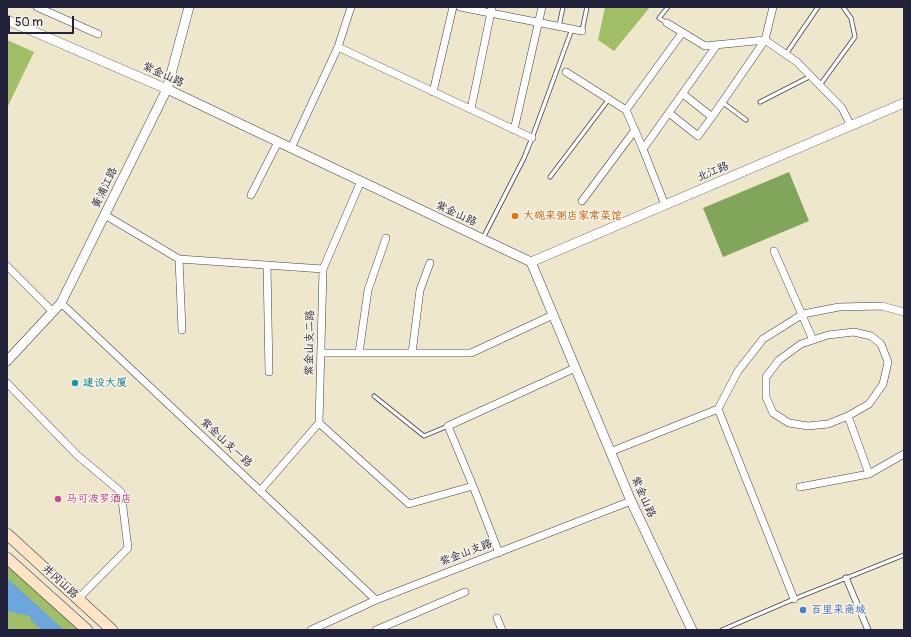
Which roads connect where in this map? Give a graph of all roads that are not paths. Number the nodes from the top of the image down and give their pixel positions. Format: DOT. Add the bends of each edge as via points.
graph roads {
  1 [pos="37,7"];
  2 [pos="188,7"];
  3 [pos="351,7"];
  4 [pos="453,7"];
  5 [pos="460,7"];
  6 [pos="542,7"];
  7 [pos="563,7"];
  8 [pos="587,7"];
  9 [pos="668,7"];
  10 [pos="773,7"];
  11 [pos="818,7"];
  12 [pos="842,7"];
  13 [pos="491,10"];
  14 [pos="7,20"];
  15 [pos="538,22"];
  16 [pos="667,23"];
  17 [pos="559,26"];
  18 [pos="572,29"];
  19 [pos="582,31"];
  20 [pos="682,33"];
  21 [pos="98,34"];
  22 [pos="765,40"];
  23 [pos="718,45"];
  24 [pos="338,47"];
  25 [pos="786,54"];
  26 [pos="566,72"];
  27 [pos="811,76"];
  28 [pos="820,85"];
  29 [pos="167,89"];
  30 [pos="433,92"];
  31 [pos="683,94"];
  32 [pos="609,99"];
  33 [pos="722,102"];
  34 [pos="760,102"];
  35 [pos="904,103"];
  36 [pos="471,109"];
  37 [pos="626,110"];
  38 [pos="668,113"];
  39 [pos="712,117"];
  40 [pos="746,120"];
  41 [pos="851,126"];
  42 [pos="514,130"];
  43 [pos="635,130"];
  44 [pos="532,138"];
  45 [pos="278,142"];
  46 [pos="291,148"];
  47 [pos="643,149"];
  48 [pos="550,177"];
  49 [pos="361,182"];
  50 [pos="251,196"];
  51 [pos="582,201"];
  52 [pos="665,205"];
  53 [pos="105,215"];
  54 [pos="386,238"];
  55 [pos="482,239"];
  56 [pos="774,251"];
  57 [pos="179,259"];
  58 [pos="531,262"];
  59 [pos="430,263"];
  60 [pos="267,265"];
  61 [pos="7,266"];
  62 [pos="322,269"];
  63 [pos="61,303"];
  64 [pos="53,312"];
  65 [pos="904,312"];
  66 [pos="553,315"];
  67 [pos="182,330"];
  68 [pos="813,340"];
  69 [pos="321,353"];
  70 [pos="358,353"];
  71 [pos="412,353"];
  72 [pos="7,360"];
  73 [pos="575,368"];
  74 [pos="269,372"];
  75 [pos="7,383"];
  76 [pos="374,396"];
  77 [pos="718,408"];
  78 [pos="848,416"];
  79 [pos="319,423"];
  80 [pos="448,426"];
  81 [pos="610,452"];
  82 [pos="904,454"];
  83 [pos="869,474"];
  84 [pos="473,486"];
  85 [pos="800,487"];
  86 [pos="260,491"];
  87 [pos="632,502"];
  88 [pos="7,534"];
  89 [pos="499,552"];
  90 [pos="904,555"];
  91 [pos="7,558"];
  92 [pos="846,578"];
  93 [pos="465,592"];
  94 [pos="78,599"];
  95 [pos="794,599"];
  96 [pos="376,600"];
  97 [pos="497,618"];
  98 [pos="87,630"];
  99 [pos="112,630"];
  100 [pos="311,630"];
  101 [pos="376,630"];
  102 [pos="502,630"];
  103 [pos="692,630"];
  104 [pos="722,630"];
  105 [pos="868,630"];
  1 -- 21 [label="street"];
  2 -- 29 [label="street, 黄浦江路"];
  3 -- 24 [label="street"];
  4 -- 30 [label="street"];
  5 -- 13 [label="street"];
  6 -- 15 [label="street"];
  7 -- 17 [label="lane"];
  8 -- 19 [label="lane"];
  9 -- 16 [label="lane" via="659,18"];
  10 -- 22 [label="street"];
  11 -- 25 [label="lane"];
  12 -- 28 [label="lane" via="851,18 854,37"];
  13 -- 15 [label="street"];
  13 -- 36 [label="street"];
  14 -- 29 [label="street, 紫金山路"];
  15 -- 17 [label="street"];
  15 -- 42 [label="street"];
  16 -- 20 [label="street"];
  17 -- 18 [label="street"];
  18 -- 19 [label="street"];
  18 -- 44 [label="lane"];
  20 -- 23 [label="street" via="705,46"];
  20 -- 37 [label="street"];
  22 -- 23 [label="street"];
  22 -- 25 [label="street"];
  22 -- 33 [label="street"];
  23 -- 31 [label="street"];
  24 -- 30 [label="street"];
  24 -- 46 [label="street"];
  25 -- 27 [label="street"];
  26 -- 32 [label="street"];
  27 -- 28 [label="street"];
  27 -- 34 [label="lane"];
  28 -- 41 [label="street" via="842,108"];
  29 -- 45 [label="street, 紫金山路"];
  29 -- 53 [label="street, 黄浦江路"];
  30 -- 36 [label="street"];
  31 -- 38 [label="street"];
  31 -- 39 [label="street"];
  32 -- 37 [label="street"];
  32 -- 48 [label="lane"];
  33 -- 39 [label="street"];
  33 -- 40 [label="lane"];
  35 -- 41 [label="street, 北江路"];
  36 -- 42 [label="street"];
  37 -- 43 [label="street"];
  38 -- 39 [label="street" via="698,136"];
  38 -- 47 [label="street"];
  41 -- 52 [label="street, 北江路"];
  42 -- 44 [label="street"];
  43 -- 47 [label="street"];
  43 -- 51 [label="street"];
  44 -- 55 [label="lane"];
  45 -- 46 [label="street, 紫金山路"];
  45 -- 50 [label="street"];
  46 -- 49 [label="street, 紫金山路"];
  47 -- 52 [label="street"];
  49 -- 55 [label="street, 紫金山路"];
  49 -- 62 [label="street, 紫金山支二路"];
  52 -- 58 [label="street, 北江路"];
  53 -- 57 [label="street"];
  53 -- 63 [label="street, 黄浦江路"];
  54 -- 70 [label="street" via="368,290"];
  55 -- 58 [label="street, 紫金山路"];
  56 -- 68 [label="street"];
  57 -- 60 [label="street"];
  57 -- 67 [label="street"];
  58 -- 66 [label="street, 紫金山路"];
  59 -- 71 [label="street" via="420,290"];
  60 -- 62 [label="street"];
  60 -- 74 [label="street"];
  61 -- 64 [label="street"];
  62 -- 69 [label="street, 紫金山支二路"];
  63 -- 64 [label="street, 黄浦江路"];
  63 -- 86 [label="street, 紫金山支一路"];
  64 -- 72 [label="street, 黄浦江路"];
  65 -- 77 [label="street" via="882,306 846,307 803,314 763,339 738,371"];
  66 -- 71 [label="street" via="471,353"];
  66 -- 73 [label="street, 紫金山路"];
  68 -- 78 [label="street" via="828,335 854,332 871,336 881,344 888,362 883,384 870,404"];
  68 -- 78 [label="street" via="801,344 780,360 766,377 766,397 773,413 789,423 808,426 828,424"];
  69 -- 70 [label="street"];
  69 -- 79 [label="street, 紫金山支二路"];
  70 -- 71 [label="street"];
  73 -- 80 [label="street"];
  73 -- 81 [label="street, 紫金山路"];
  75 -- 94 [label="street" via="77,455 121,492 128,548"];
  76 -- 80 [label="lane" via="424,436"];
  77 -- 81 [label="street"];
  77 -- 95 [label="street"];
  78 -- 83 [label="street"];
  79 -- 84 [label="street" via="409,504"];
  79 -- 86 [label="street"];
  80 -- 84 [label="street"];
  81 -- 87 [label="street, 紫金山路"];
  82 -- 83 [label="street"];
  83 -- 85 [label="street"];
  84 -- 89 [label="street"];
  86 -- 96 [label="street, 紫金山支一路"];
  87 -- 89 [label="street, 紫金山支路"];
  87 -- 103 [label="street, 紫金山路"];
  88 -- 94 [label="main road, 井冈山路"];
  89 -- 96 [label="street, 紫金山支路"];
  90 -- 92 [label="lane"];
  91 -- 98 [label="main road, 井冈山路"];
  92 -- 95 [label="lane"];
  92 -- 105 [label="street"];
  93 -- 101 [label="street"];
  94 -- 99 [label="main road, 井冈山路"];
  95 -- 104 [label="lane"];
  96 -- 100 [label="street, 紫金山支路"];
  97 -- 102 [label="street"];
}
